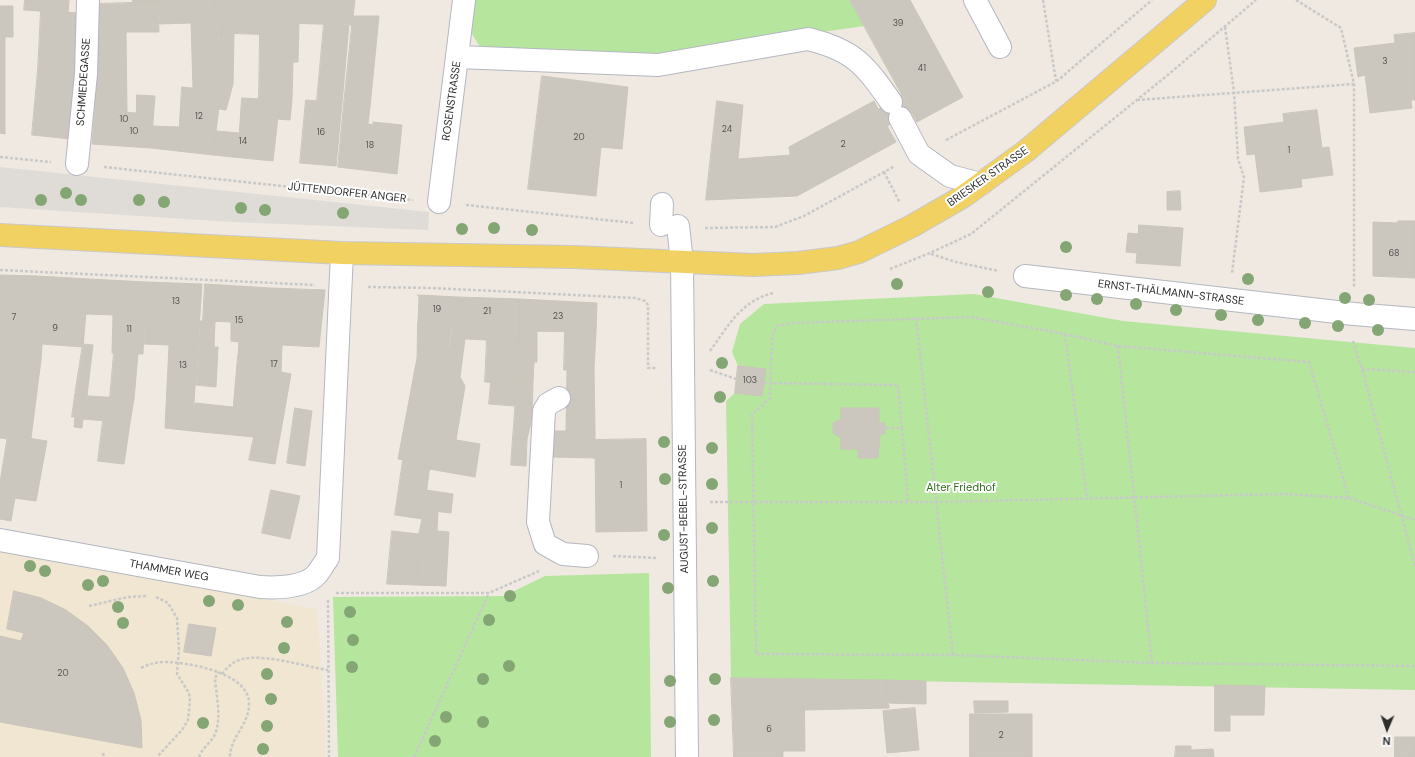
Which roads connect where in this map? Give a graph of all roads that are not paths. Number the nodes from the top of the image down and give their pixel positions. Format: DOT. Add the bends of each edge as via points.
graph roads {
  1 [pos="88,0"];
  2 [pos="464,0"];
  3 [pos="975,0"];
  4 [pos="1205,0"];
  5 [pos="1000,47"];
  6 [pos="458,57"];
  7 [pos="77,164"];
  8 [pos="981,184"];
  9 [pos="439,202"];
  10 [pos="674,221"];
  11 [pos="0,236"];
  12 [pos="342,253"];
  13 [pos="682,262"];
  14 [pos="1025,276"];
  15 [pos="1415,319"];
  16 [pos="559,398"];
  17 [pos="0,540"];
  18 [pos="587,556"];
  19 [pos="687,757"];
  1 -- 7 [label="street, SCHMIEDEGASSE" via="86,74"];
  2 -- 6 [label="street, ROSENSTRASSE"];
  3 -- 5 [label="street"];
  4 -- 8 [label="main road, BRIESKER STRASSE" via="1026,152"];
  6 -- 8 [label="street" via="658,65 808,39 849,53 868,69 896,110 919,154 950,176"];
  6 -- 9 [label="street, ROSENSTRASSE"];
  8 -- 13 [label="main road, BRIESKER STRASSE" via="912,226 859,252 838,258 753,265"];
  10 -- 13 [label="street, AUGUST-BEBEL-STRASSE"];
  11 -- 12 [label="main road"];
  12 -- 13 [label="main road" via="574,257"];
  12 -- 17 [label="street, THAMMER WEG" via="328,558 317,575 298,585 280,589 260,587"];
  13 -- 19 [label="street, AUGUST-BEBEL-STRASSE"];
  14 -- 15 [label="street, ERNST-THÄLMANN-STRASSE"];
  16 -- 18 [label="street" via="548,404 544,411 538,522 545,544 564,554"];
}
